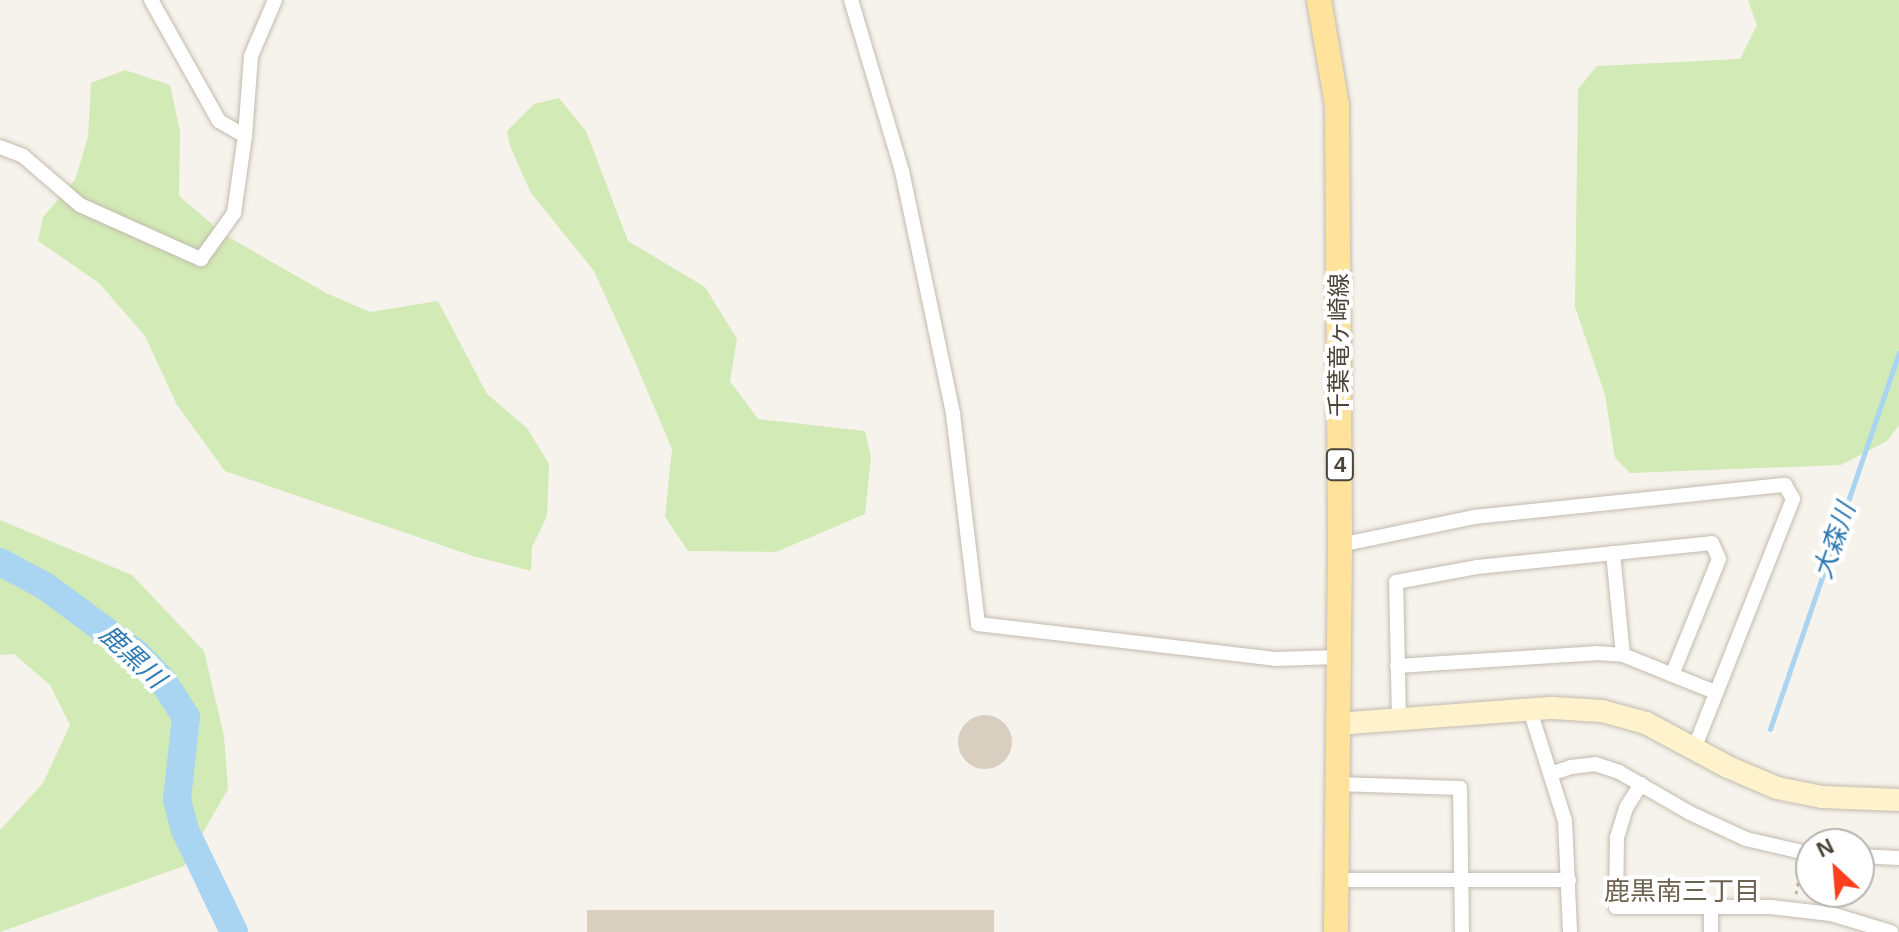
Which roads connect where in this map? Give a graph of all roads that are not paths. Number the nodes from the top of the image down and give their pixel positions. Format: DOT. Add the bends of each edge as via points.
graph roads {
  1 [pos="151,0"];
  2 [pos="275,0"];
  3 [pos="851,0"];
  4 [pos="1319,0"];
  5 [pos="245,136"];
  6 [pos="0,146"];
  7 [pos="1340,545"];
  8 [pos="1613,553"];
  9 [pos="1623,655"];
  10 [pos="1338,657"];
  11 [pos="1397,666"];
  12 [pos="1672,675"];
  13 [pos="1715,692"];
  14 [pos="1530,710"];
  15 [pos="1399,720"];
  16 [pos="1337,724"];
  17 [pos="1694,749"];
  18 [pos="1550,774"];
  19 [pos="1336,784"];
  20 [pos="1641,784"];
  21 [pos="1899,800"];
  22 [pos="1795,850"];
  23 [pos="1875,857"];
  24 [pos="1899,858"];
  25 [pos="1336,880"];
  26 [pos="1461,880"];
  27 [pos="1569,880"];
  28 [pos="1711,907"];
  29 [pos="1336,932"];
  30 [pos="1462,932"];
  31 [pos="1570,932"];
  32 [pos="1711,932"];
  33 [pos="1891,932"];
  1 -- 5 [label="street" via="219,121"];
  2 -- 5 [label="street" via="251,56"];
  3 -- 10 [label="street" via="902,171 953,414 978,624 1275,659"];
  4 -- 7 [label="main road, 千葉竜ヶ崎線 / 4" via="1337,105"];
  5 -- 6 [label="street" via="234,213 201,259 80,205 23,156"];
  7 -- 10 [label="main road, 千葉竜ヶ崎線 / 4"];
  7 -- 13 [label="street" via="1474,517 1785,485 1793,499"];
  8 -- 9 [label="street"];
  8 -- 11 [label="street" via="1477,567 1396,582"];
  8 -- 12 [label="street" via="1712,543 1719,559"];
  9 -- 11 [label="street" via="1563,653"];
  9 -- 12 [label="street"];
  10 -- 16 [label="main road, 千葉竜ヶ崎線 / 4"];
  11 -- 15 [label="street"];
  12 -- 13 [label="street"];
  13 -- 17 [label="street"];
  14 -- 15 [label="street"];
  14 -- 17 [label="street" via="1602,711 1646,723"];
  14 -- 18 [label="street"];
  15 -- 16 [label="street"];
  16 -- 19 [label="main road, 千葉竜ヶ崎線 / 4"];
  17 -- 21 [label="street" via="1777,788 1822,797"];
  18 -- 20 [label="street" via="1595,764"];
  18 -- 27 [label="street" via="1565,821"];
  19 -- 25 [label="main road, 千葉竜ヶ崎線 / 4"];
  19 -- 26 [label="street" via="1460,788"];
  20 -- 22 [label="street" via="1746,839"];
  20 -- 28 [label="street" via="1617,837 1616,907"];
  23 -- 24 [label="street"];
  25 -- 26 [label="street"];
  25 -- 29 [label="main road, 千葉竜ヶ崎線 / 4"];
  26 -- 27 [label="street"];
  26 -- 30 [label="street"];
  27 -- 31 [label="street"];
  28 -- 32 [label="street"];
  28 -- 33 [label="street" via="1831,914"];
}
